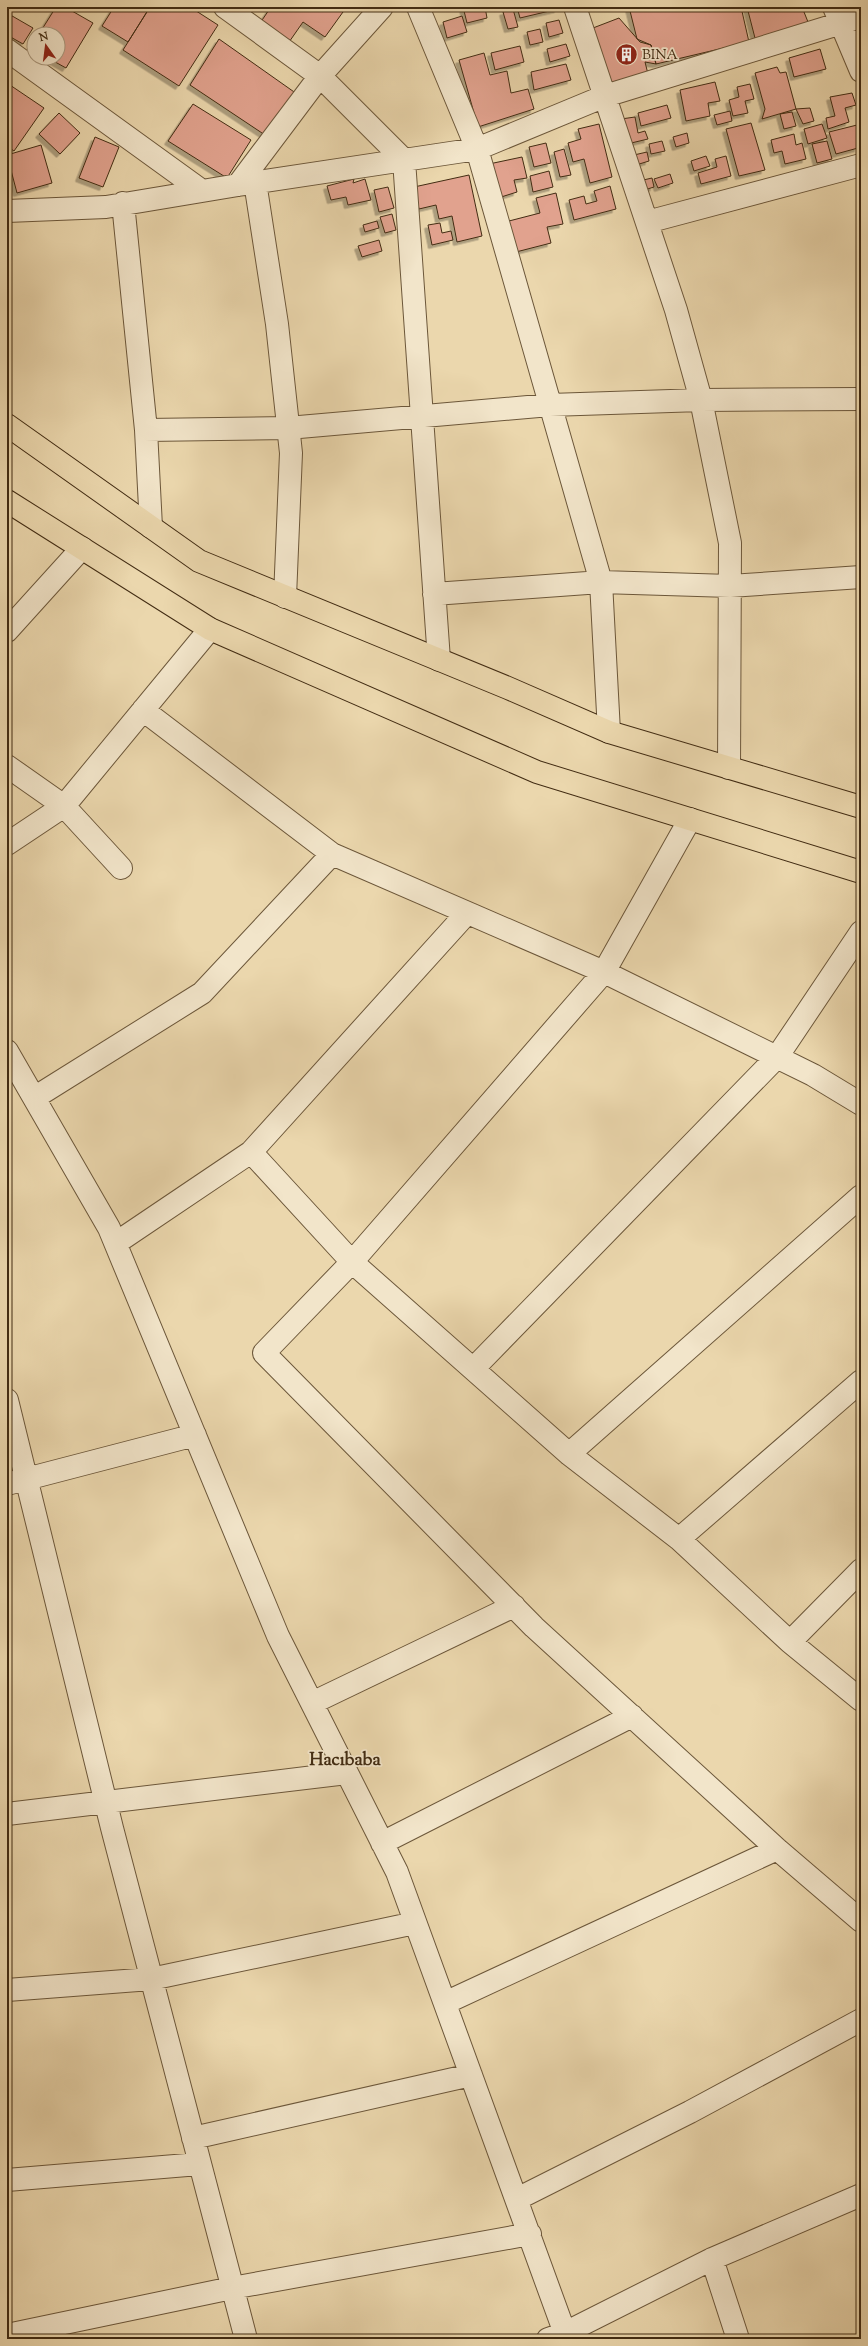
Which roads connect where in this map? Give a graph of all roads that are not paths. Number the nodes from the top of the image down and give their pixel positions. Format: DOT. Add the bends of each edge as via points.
graph roads {
  1 [pos="225,7"];
  2 [pos="382,7"];
  3 [pos="418,7"];
  4 [pos="575,7"];
  5 [pos="845,16"];
  6 [pos="7,50"];
  7 [pos="861,71"];
  8 [pos="320,76"];
  9 [pos="605,96"];
  10 [pos="477,149"];
  11 [pos="404,160"];
  12 [pos="861,165"];
  13 [pos="247,183"];
  14 [pos="202,191"];
  15 [pos="123,203"];
  16 [pos="7,211"];
  17 [pos="647,222"];
  18 [pos="861,399"];
  19 [pos="701,400"];
  20 [pos="550,405"];
  21 [pos="422,416"];
  22 [pos="7,425"];
  23 [pos="288,428"];
  24 [pos="146,430"];
  25 [pos="7,501"];
  26 [pos="151,527"];
  27 [pos="82,548"];
  28 [pos="861,577"];
  29 [pos="601,582"];
  30 [pos="730,586"];
  31 [pos="434,594"];
  32 [pos="285,597"];
  33 [pos="210,628"];
  34 [pos="7,631"];
  35 [pos="439,660"];
  36 [pos="143,710"];
  37 [pos="609,732"];
  38 [pos="7,766"];
  39 [pos="729,768"];
  40 [pos="64,806"];
  41 [pos="861,807"];
  42 [pos="690,819"];
  43 [pos="7,844"];
  44 [pos="332,854"];
  45 [pos="121,868"];
  46 [pos="861,872"];
  47 [pos="467,913"];
  48 [pos="859,939"];
  49 [pos="604,972"];
  50 [pos="7,1051"];
  51 [pos="777,1057"];
  52 [pos="34,1098"];
  53 [pos="861,1104"];
  54 [pos="251,1152"];
  55 [pos="861,1196"];
  56 [pos="116,1243"];
  57 [pos="352,1262"];
  58 [pos="473,1369"];
  59 [pos="861,1381"];
  60 [pos="7,1400"];
  61 [pos="195,1434"];
  62 [pos="569,1454"];
  63 [pos="17,1481"];
  64 [pos="679,1539"];
  65 [pos="861,1570"];
  66 [pos="514,1606"];
  67 [pos="790,1642"];
  68 [pos="861,1700"];
  69 [pos="312,1703"];
  70 [pos="632,1716"];
  71 [pos="347,1773"];
  72 [pos="105,1803"];
  73 [pos="7,1814"];
  74 [pos="382,1843"];
  75 [pos="777,1849"];
  76 [pos="861,1921"];
  77 [pos="415,1923"];
  78 [pos="151,1979"];
  79 [pos="7,1990"];
  80 [pos="445,2003"];
  81 [pos="861,2020"];
  82 [pos="471,2075"];
  83 [pos="193,2138"];
  84 [pos="200,2164"];
  85 [pos="7,2180"];
  86 [pos="861,2195"];
  87 [pos="517,2199"];
  88 [pos="530,2234"];
  89 [pos="712,2259"];
  90 [pos="232,2288"];
  91 [pos="7,2335"];
  92 [pos="560,2337"];
  93 [pos="246,2339"];
  94 [pos="738,2339"];
  1 -- 8 [label="street"];
  2 -- 8 [label="street"];
  3 -- 10 [label="street"];
  4 -- 9 [label="street"];
  5 -- 7 [label="street"];
  5 -- 9 [label="street"];
  6 -- 14 [label="street"];
  8 -- 11 [label="street"];
  8 -- 13 [label="street"];
  9 -- 10 [label="street"];
  9 -- 17 [label="street"];
  10 -- 11 [label="street"];
  10 -- 20 [label="street"];
  11 -- 13 [label="street"];
  11 -- 21 [label="street"];
  12 -- 17 [label="street"];
  13 -- 14 [label="street"];
  13 -- 23 [label="street" via="277,324"];
  14 -- 15 [label="street"];
  15 -- 16 [label="street" via="106,207"];
  15 -- 24 [label="street"];
  17 -- 19 [label="street" via="676,310"];
  18 -- 19 [label="street"];
  19 -- 20 [label="street"];
  19 -- 30 [label="street" via="730,543"];
  20 -- 21 [label="street"];
  20 -- 29 [label="street"];
  21 -- 23 [label="street"];
  21 -- 31 [label="street"];
  22 -- 26 [label="main road"];
  23 -- 24 [label="street"];
  23 -- 32 [label="street" via="291,453"];
  24 -- 26 [label="street"];
  25 -- 27 [label="main road"];
  26 -- 32 [label="main road" via="199,561"];
  27 -- 33 [label="main road"];
  27 -- 34 [label="street"];
  28 -- 30 [label="street"];
  29 -- 30 [label="street"];
  29 -- 31 [label="street"];
  29 -- 37 [label="street"];
  30 -- 39 [label="street"];
  31 -- 35 [label="street"];
  32 -- 35 [label="main road"];
  33 -- 36 [label="street"];
  33 -- 42 [label="main road" via="537,772"];
  35 -- 37 [label="main road"];
  36 -- 40 [label="street"];
  36 -- 44 [label="street"];
  37 -- 39 [label="main road"];
  38 -- 40 [label="street"];
  39 -- 41 [label="main road"];
  40 -- 43 [label="street"];
  40 -- 45 [label="street"];
  42 -- 46 [label="main road"];
  42 -- 49 [label="street"];
  44 -- 47 [label="street"];
  44 -- 52 [label="street" via="202,993"];
  47 -- 49 [label="street"];
  47 -- 54 [label="street"];
  48 -- 51 [label="street"];
  49 -- 51 [label="street"];
  49 -- 57 [label="street"];
  50 -- 52 [label="street"];
  51 -- 53 [label="street"];
  51 -- 58 [label="street"];
  52 -- 56 [label="street"];
  54 -- 56 [label="street"];
  54 -- 57 [label="street"];
  55 -- 62 [label="street"];
  56 -- 61 [label="street"];
  57 -- 58 [label="street"];
  57 -- 66 [label="street" via="264,1353"];
  58 -- 62 [label="street"];
  59 -- 64 [label="street"];
  60 -- 63 [label="street"];
  61 -- 63 [label="street"];
  61 -- 69 [label="street" via="278,1636"];
  62 -- 64 [label="street"];
  63 -- 72 [label="street"];
  64 -- 67 [label="street"];
  65 -- 67 [label="street"];
  66 -- 69 [label="street"];
  66 -- 70 [label="street"];
  67 -- 68 [label="street"];
  69 -- 71 [label="street"];
  70 -- 74 [label="street"];
  70 -- 75 [label="street"];
  71 -- 72 [label="street"];
  71 -- 74 [label="street"];
  72 -- 73 [label="street"];
  72 -- 78 [label="street"];
  74 -- 77 [label="street"];
  75 -- 76 [label="street"];
  75 -- 80 [label="street"];
  77 -- 78 [label="street"];
  77 -- 80 [label="street"];
  78 -- 79 [label="street"];
  78 -- 83 [label="street"];
  80 -- 82 [label="street"];
  81 -- 87 [label="street" via="690,2112"];
  82 -- 83 [label="street"];
  82 -- 87 [label="street"];
  83 -- 84 [label="street"];
  84 -- 85 [label="street"];
  84 -- 90 [label="street"];
  86 -- 89 [label="street"];
  87 -- 88 [label="street"];
  88 -- 90 [label="street"];
  88 -- 92 [label="street"];
  89 -- 92 [label="street"];
  89 -- 94 [label="street"];
  90 -- 91 [label="street"];
  90 -- 93 [label="street"];
}
